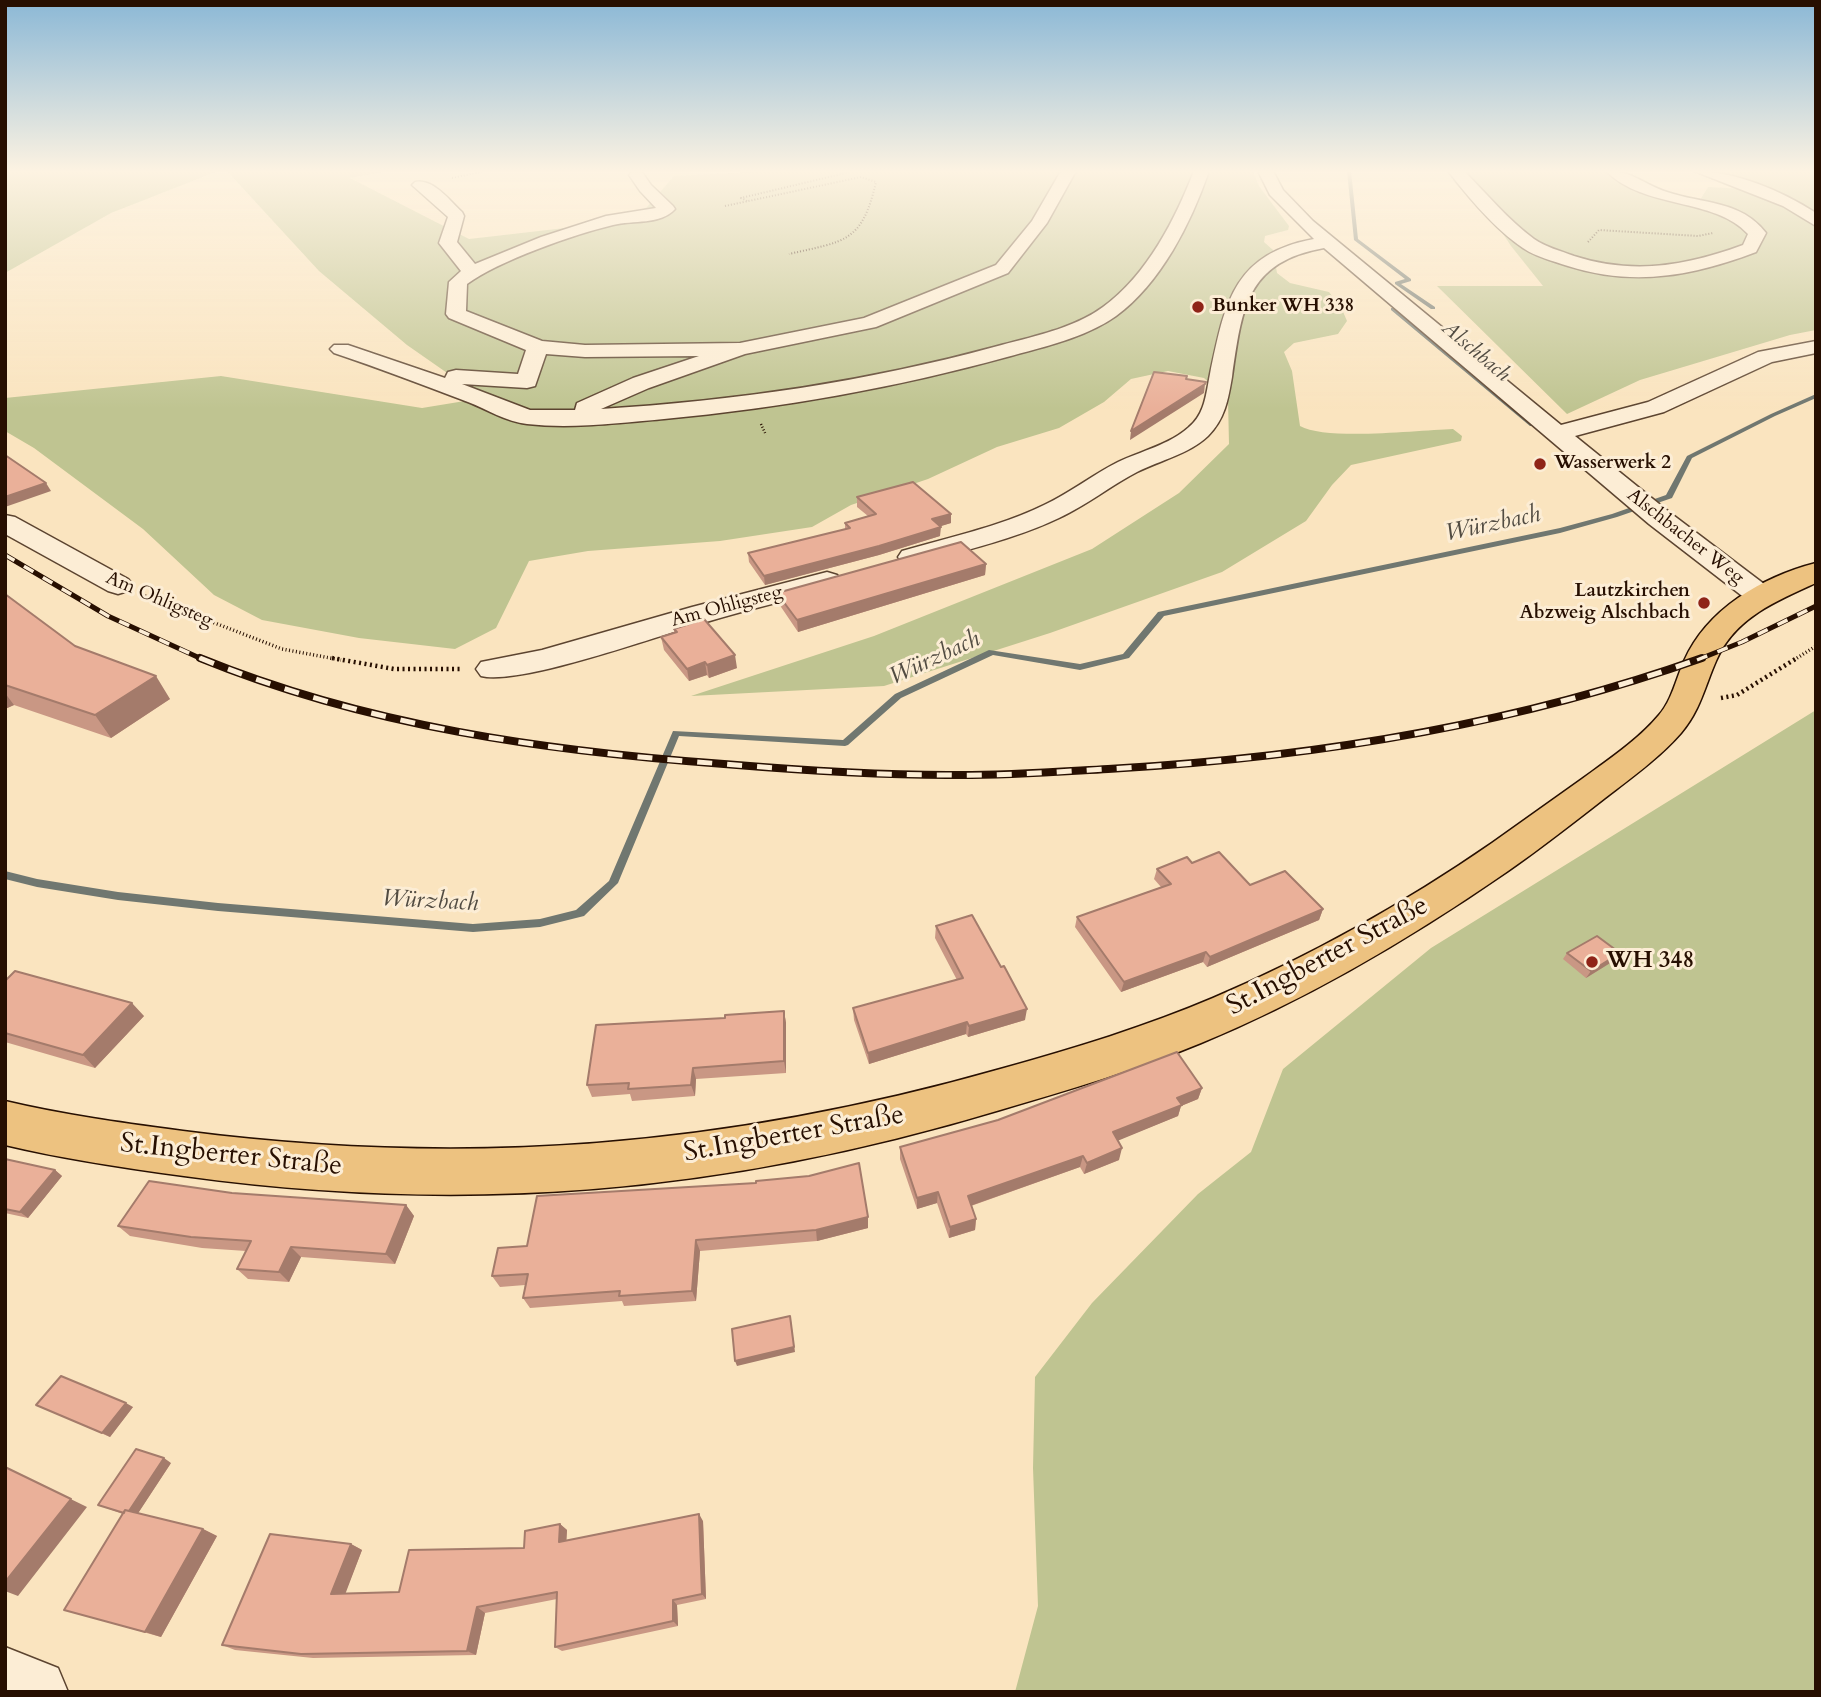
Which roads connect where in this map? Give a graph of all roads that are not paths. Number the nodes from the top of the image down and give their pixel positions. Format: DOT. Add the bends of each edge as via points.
graph roads {
  1 [pos="454,250"];
  2 [pos="525,250"];
  3 [pos="1017,250"];
  4 [pos="1161,250"];
  5 [pos="1286,250"];
  6 [pos="1338,250"];
  7 [pos="1543,250"];
  8 [pos="1745,250"];
  9 [pos="472,272"];
  10 [pos="538,347"];
  11 [pos="1816,347"];
  12 [pos="341,349"];
  13 [pos="740,349"];
  14 [pos="418,375"];
  15 [pos="593,416"];
  16 [pos="1557,433"];
  17 [pos="5,523"];
  18 [pos="890,564"];
  19 [pos="1816,572"];
  20 [pos="850,575"];
  21 [pos="118,585"];
  22 [pos="1761,596"];
  23 [pos="492,669"];
  24 [pos="5,1123"];
  25 [pos="5,1681"];
  26 [pos="34,1692"];
  1 -- 9 [label="street"];
  2 -- 9 [label="street"];
  3 -- 13 [label="street" via="1002,269 869,323"];
  4 -- 15 [label="street" via="1126,297 1107,313 1047,338 959,364 784,398"];
  5 -- 18 [label="street" via="1273,255 1246,285 1237,306 1216,404 1203,428 1052,512"];
  6 -- 16 [label="street, Alschbacher Weg"];
  7 -- 8 [label="street" via="1605,271 1663,274"];
  9 -- 10 [label="street" via="458,282 456,314"];
  10 -- 13 [label="street" via="585,351"];
  10 -- 14 [label="street" via="527,381"];
  11 -- 16 [label="street" via="1766,357 1656,407"];
  12 -- 14 [label="street"];
  13 -- 15 [label="street" via="585,408"];
  14 -- 15 [label="street" via="527,417"];
  16 -- 22 [label="street, Alschbacher Weg"];
  17 -- 21 [label="street, Am Ohligsteg"];
  19 -- 22 [label="main road"];
  20 -- 23 [label="street, Am Ohligsteg" via="546,659"];
  22 -- 24 [label="main road, St.Ingberter Straße" via="1739,608 1712,637 1686,703 1640,753 1451,890 1287,985 1187,1029 950,1106 770,1144 615,1166 506,1172 386,1172 254,1164"];
  25 -- 26 [label="street"];
}
